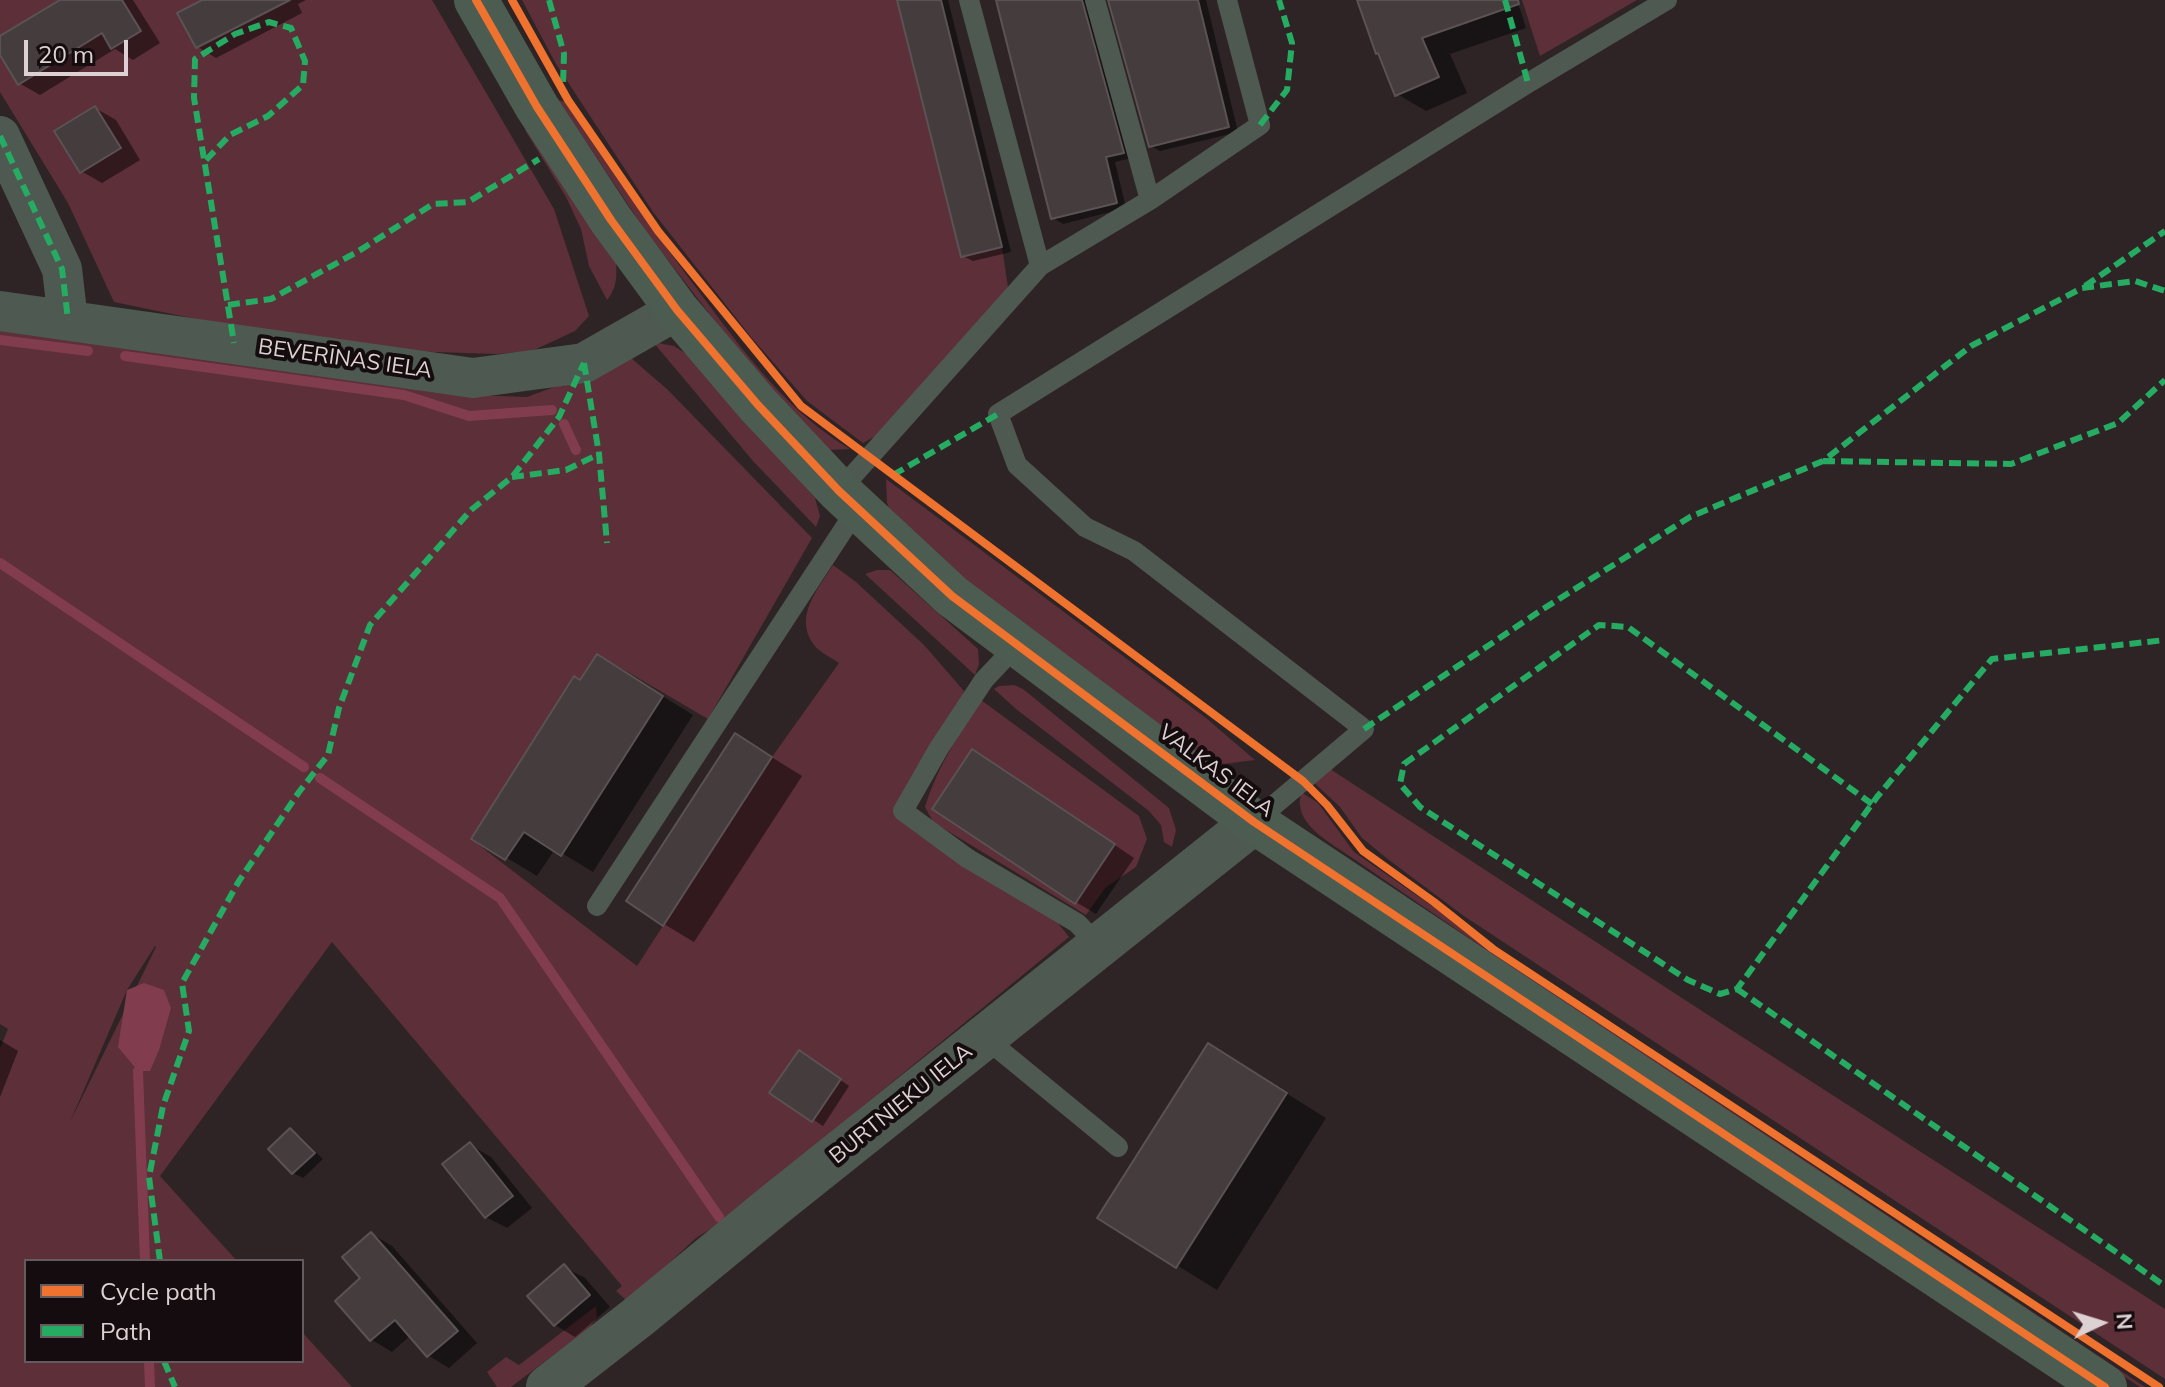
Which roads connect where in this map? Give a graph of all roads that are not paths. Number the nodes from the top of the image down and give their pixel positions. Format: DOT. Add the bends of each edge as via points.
graph roads {
  1 [pos="476,0"];
  2 [pos="969,0"];
  3 [pos="1095,0"];
  4 [pos="1227,0"];
  5 [pos="1667,0"];
  6 [pos="1643,8"];
  7 [pos="0,136"];
  8 [pos="1150,200"];
  9 [pos="1040,266"];
  10 [pos="677,310"];
  11 [pos="0,311"];
  12 [pos="68,320"];
  13 [pos="848,500"];
  14 [pos="1017,645"];
  15 [pos="1254,822"];
  16 [pos="597,906"];
  17 [pos="1098,945"];
  18 [pos="984,1037"];
  19 [pos="1118,1147"];
  20 [pos="548,1387"];
  21 [pos="2105,1387"];
  1 -- 10 [label="main road, VALKAS IELA" via="537,107"];
  2 -- 9 [label="lane"];
  3 -- 8 [label="lane"];
  4 -- 8 [label="lane" via="1260,125"];
  5 -- 6 [label="lane"];
  6 -- 15 [label="lane" via="998,414 1017,465 1085,527 1134,551 1364,729"];
  7 -- 12 [label="street" via="62,269"];
  8 -- 9 [label="lane"];
  9 -- 13 [label="lane"];
  10 -- 12 [label="street, BEVERĪNAS IELA" via="584,363 473,378"];
  10 -- 13 [label="main road, VALKAS IELA"];
  11 -- 12 [label="street, BEVERĪNAS IELA"];
  13 -- 14 [label="main road, VALKAS IELA" via="952,596"];
  13 -- 16 [label="lane"];
  14 -- 15 [label="main road, VALKAS IELA"];
  14 -- 17 [label="lane" via="984,680 903,811 967,858 1077,923"];
  15 -- 17 [label="street, BURTNIEKU IELA"];
  15 -- 21 [label="main road, VALKAS IELA"];
  17 -- 18 [label="street, BURTNIEKU IELA"];
  18 -- 19 [label="lane"];
  18 -- 20 [label="street, BURTNIEKU IELA"];
}
